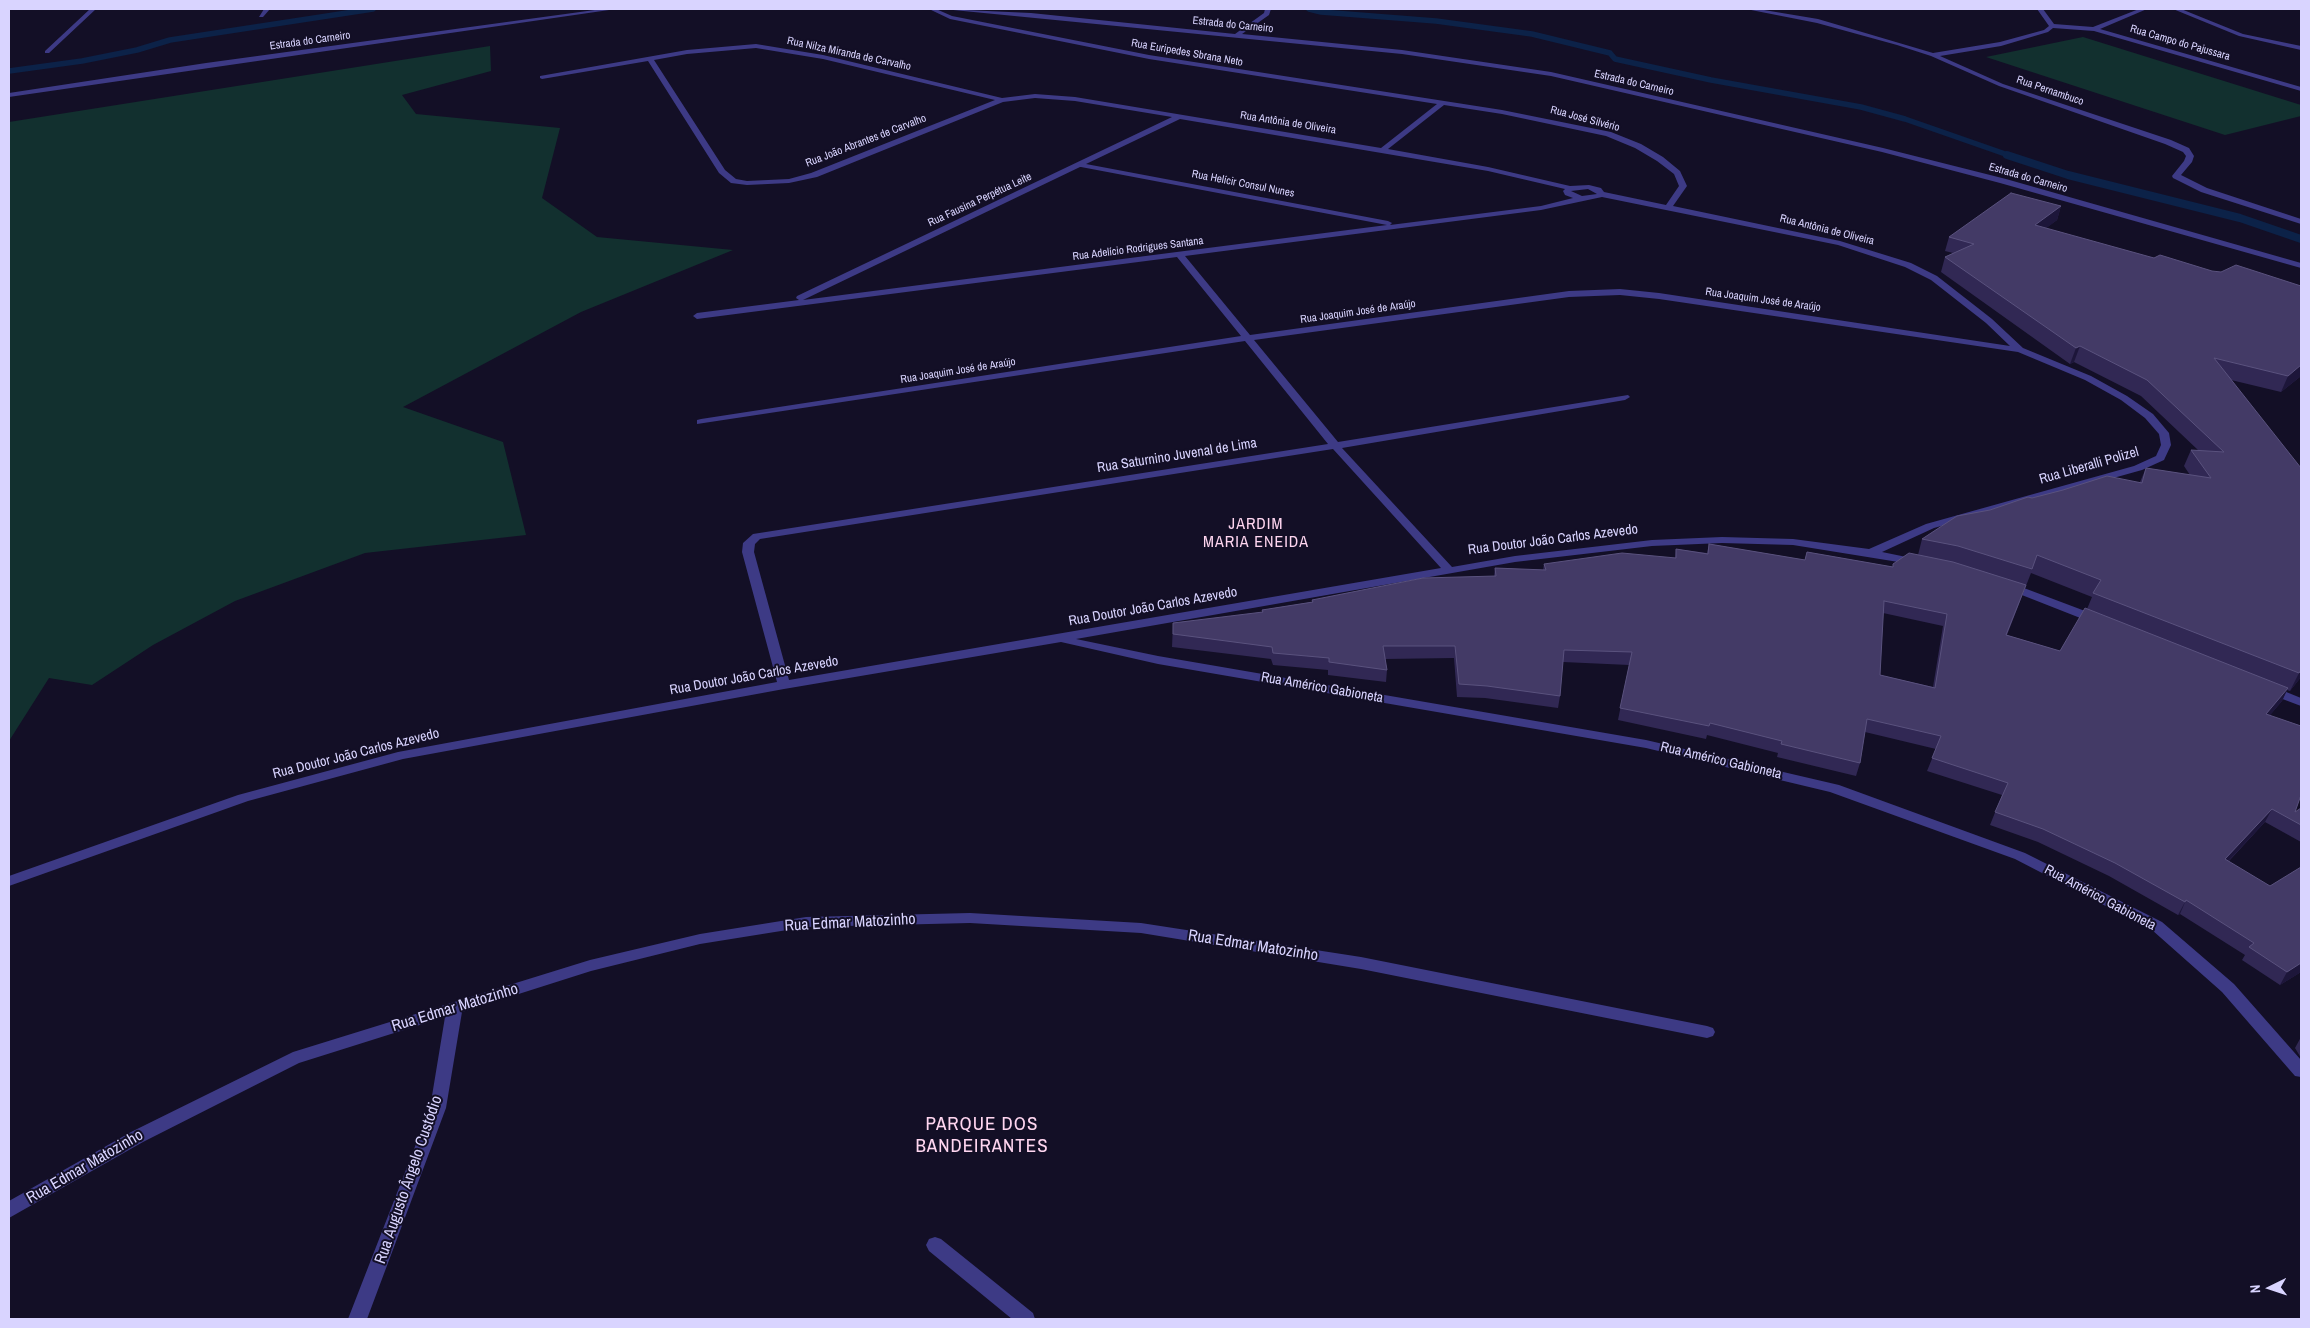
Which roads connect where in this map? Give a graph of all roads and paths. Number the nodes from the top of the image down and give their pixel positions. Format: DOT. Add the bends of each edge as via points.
graph roads {
  1 [pos="93,9"];
  2 [pos="267,9"];
  3 [pos="613,9"];
  4 [pos="932,9"];
  5 [pos="946,9"];
  6 [pos="1268,9"];
  7 [pos="1750,9"];
  8 [pos="2040,9"];
  9 [pos="2144,9"];
  10 [pos="2176,9"];
  11 [pos="261,16"];
  12 [pos="2052,26"];
  13 [pos="2094,29"];
  14 [pos="1236,36"];
  15 [pos="2301,48"];
  16 [pos="48,52"];
  17 [pos="1932,55"];
  18 [pos="650,58"];
  19 [pos="542,77"];
  20 [pos="2301,89"];
  21 [pos="9,95"];
  22 [pos="1002,100"];
  23 [pos="1442,103"];
  24 [pos="1180,116"];
  25 [pos="1382,150"];
  26 [pos="1081,165"];
  27 [pos="1570,188"];
  28 [pos="1601,194"];
  29 [pos="1581,198"];
  30 [pos="1670,206"];
  31 [pos="2301,222"];
  32 [pos="1401,226"];
  33 [pos="1180,255"];
  34 [pos="2301,266"];
  35 [pos="789,304"];
  36 [pos="697,316"];
  37 [pos="1246,338"];
  38 [pos="2020,350"];
  39 [pos="1625,397"];
  40 [pos="701,422"];
  41 [pos="1335,446"];
  42 [pos="1870,553"];
  43 [pos="1934,566"];
  44 [pos="1449,570"];
  45 [pos="1998,583"];
  46 [pos="2110,625"];
  47 [pos="1058,639"];
  48 [pos="2256,684"];
  49 [pos="784,685"];
  50 [pos="2301,702"];
  51 [pos="9,882"];
  52 [pos="454,1008"];
  53 [pos="1707,1032"];
  54 [pos="2301,1071"];
  55 [pos="9,1210"];
  56 [pos="934,1245"];
  57 [pos="358,1319"];
  58 [pos="1026,1319"];
  1 -- 16 [label="street"];
  2 -- 11 [label="street"];
  3 -- 21 [label="street, Estrada do Carneiro"];
  4 -- 23 [label="street, Rua Euripedes Sbrana Neto" via="950,17 1149,57"];
  5 -- 14 [label="street, Estrada do Carneiro"];
  6 -- 14 [label="street" via="1267,14"];
  7 -- 17 [label="street, Rua Pernambuco" via="1818,21"];
  8 -- 12 [label="street"];
  9 -- 13 [label="street"];
  10 -- 15 [label="street" via="2241,35"];
  12 -- 13 [label="street, Rua Campo do Pajussara"];
  12 -- 17 [label="street" via="2046,31 2001,44"];
  13 -- 20 [label="street, Rua Campo do Pajussara"];
  14 -- 34 [label="street, Estrada do Carneiro" via="1402,52 1550,74 2003,181"];
  17 -- 31 [label="street, Rua Pernambuco" via="2001,85 2186,150 2190,156 2188,162 2176,176 2204,190"];
  18 -- 19 [label="street, Rua Nilza Miranda de Carvalho"];
  18 -- 22 [label="street, Rua Nilza Miranda de Carvalho" via="721,48 770,48 823,57"];
  18 -- 22 [label="street, Rua João Abrantes de Carvalho" via="722,171 734,181 747,183 789,181 814,175"];
  22 -- 24 [label="street, Rua Antônia de Oliveira" via="1051,96"];
  23 -- 25 [label="street"];
  23 -- 30 [label="street, Rua José Silvério" via="1556,122 1608,134 1638,146 1677,173 1682,186"];
  24 -- 25 [label="street, Rua Antônia de Oliveira"];
  24 -- 26 [label="street, Rua Fausina Perpétua Leite"];
  25 -- 27 [label="street, Rua Antônia de Oliveira"];
  26 -- 32 [label="street, Rua Helícir Consul Nunes"];
  26 -- 35 [label="street, Rua Fausina Perpétua Leite"];
  27 -- 28 [label="street, Rua Antônia de Oliveira" via="1589,187"];
  27 -- 29 [label="street" via="1568,194"];
  28 -- 29 [label="street, Rua Adelício Rodrigues Santana"];
  28 -- 30 [label="street, Rua Antônia de Oliveira"];
  29 -- 32 [label="street, Rua Adelício Rodrigues Santana" via="1540,208"];
  30 -- 38 [label="street, Rua Antônia de Oliveira" via="1840,243 1908,265 1934,278"];
  32 -- 33 [label="street, Rua Adelício Rodrigues Santana"];
  33 -- 35 [label="street, Rua Adelício Rodrigues Santana"];
  33 -- 37 [label="street"];
  35 -- 36 [label="street, Rua Adelício Rodrigues Santana"];
  37 -- 38 [label="street, Rua Joaquim José de Araújo" via="1569,294 1620,292"];
  37 -- 40 [label="street, Rua Joaquim José de Araújo"];
  37 -- 41 [label="street"];
  38 -- 42 [label="street, Rua Liberalli Polizel" via="2088,378 2149,416 2164,433 2166,445 2160,458 2138,468 1930,526"];
  39 -- 41 [label="street, Rua Saturnino Juvenal de Lima"];
  41 -- 44 [label="street"];
  41 -- 49 [label="street, Rua Saturnino Juvenal de Lima" via="769,534 751,540 748,547 750,557"];
  42 -- 43 [label="street, Rua Doutor João Carlos Azevedo"];
  42 -- 44 [label="street, Rua Doutor João Carlos Azevedo" via="1793,542 1681,541 1514,558"];
  44 -- 47 [label="street, Rua Doutor João Carlos Azevedo"];
  45 -- 46 [label="street"];
  47 -- 49 [label="street, Rua Doutor João Carlos Azevedo"];
  47 -- 54 [label="street, Rua Américo Gabioneta" via="1158,660 1646,744 1834,788 2020,856 2157,926 2228,988"];
  48 -- 50 [label="street"];
  49 -- 51 [label="street, Rua Doutor João Carlos Azevedo" via="403,756 243,798"];
  52 -- 53 [label="street, Rua Edmar Matozinho" via="590,966 700,939 806,922 970,918 1141,928 1361,963"];
  52 -- 55 [label="street, Rua Edmar Matozinho" via="293,1058 137,1137"];
  52 -- 57 [label="street, Rua Augusto Ângelo Custódio" via="438,1108"];
  56 -- 58 [label="street"];
}
